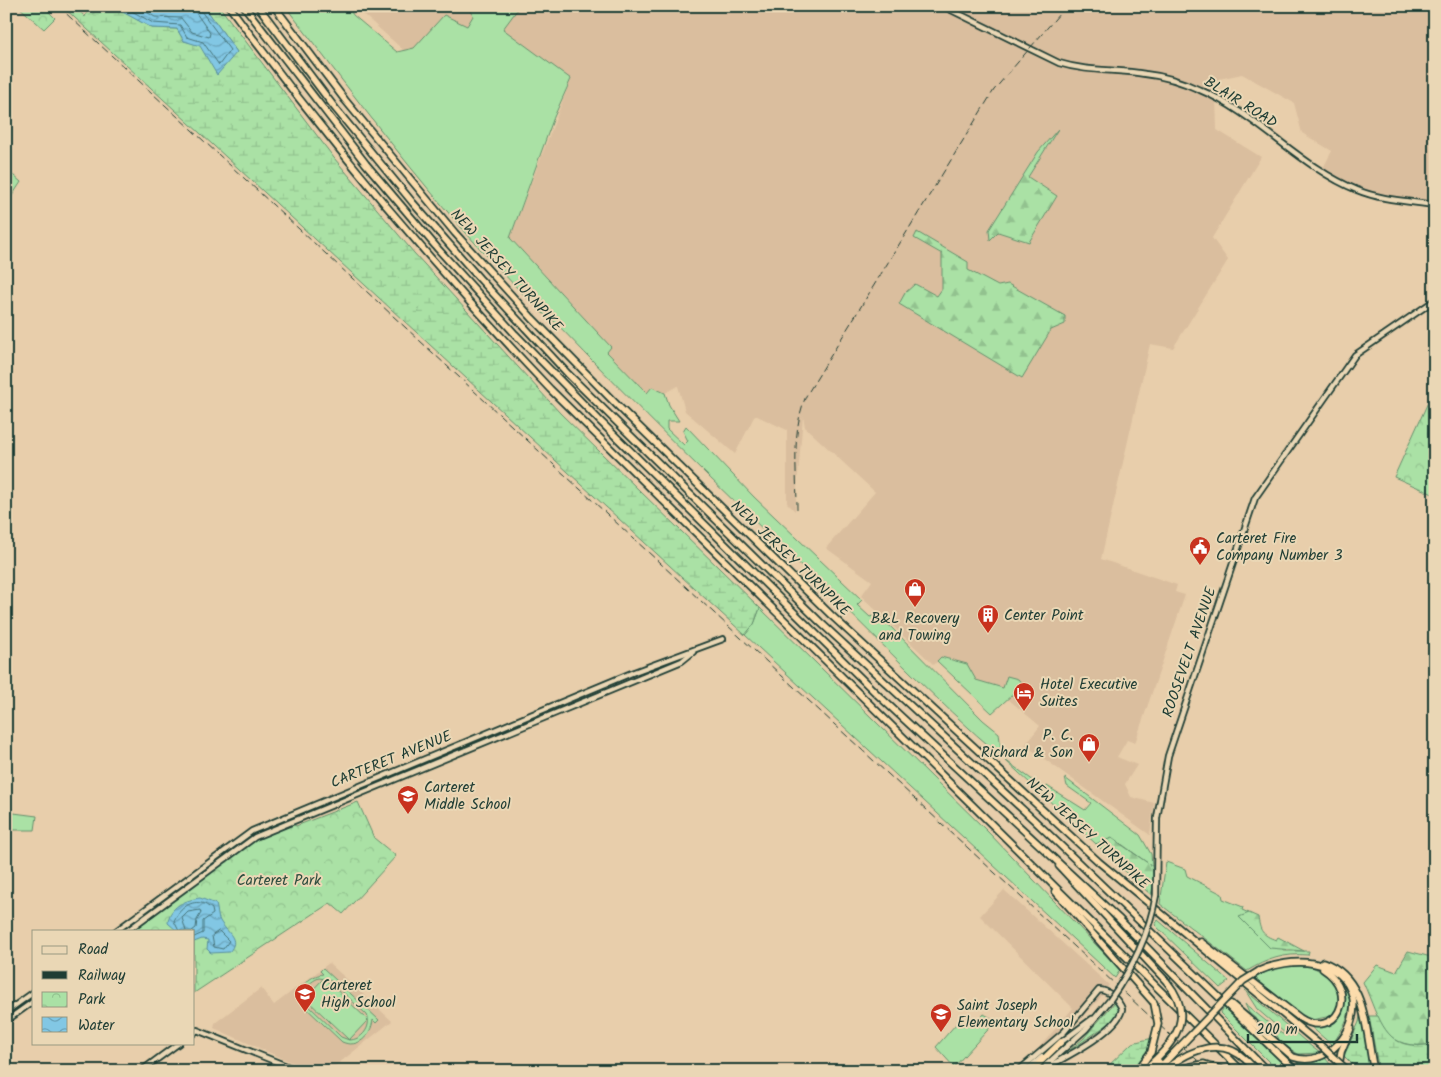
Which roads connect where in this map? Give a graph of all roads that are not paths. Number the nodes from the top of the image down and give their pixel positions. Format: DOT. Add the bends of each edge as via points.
graph roads {
  1 [pos="229,6"];
  2 [pos="244,6"];
  3 [pos="258,6"];
  4 [pos="274,6"];
  5 [pos="943,6"];
  6 [pos="1435,205"];
  7 [pos="1435,300"];
  8 [pos="722,639"];
  9 [pos="696,649"];
  10 [pos="1054,858"];
  11 [pos="1046,879"];
  12 [pos="1160,913"];
  13 [pos="117,930"];
  14 [pos="128,930"];
  15 [pos="1305,962"];
  16 [pos="1185,966"];
  17 [pos="1257,970"];
  18 [pos="1354,986"];
  19 [pos="32,993"];
  20 [pos="32,1002"];
  21 [pos="6,1012"];
  22 [pos="1099,1013"];
  23 [pos="6,1021"];
  24 [pos="195,1032"];
  25 [pos="1061,1042"];
  26 [pos="178,1044"];
  27 [pos="1165,1066"];
  28 [pos="141,1071"];
  29 [pos="299,1071"];
  30 [pos="1018,1071"];
  31 [pos="1024,1071"];
  32 [pos="1032,1071"];
  33 [pos="1040,1071"];
  34 [pos="1137,1071"];
  35 [pos="1143,1071"];
  36 [pos="1150,1071"];
  37 [pos="1155,1071"];
  38 [pos="1226,1071"];
  39 [pos="1242,1071"];
  40 [pos="1257,1071"];
  41 [pos="1267,1071"];
  42 [pos="1296,1071"];
  43 [pos="1338,1071"];
  44 [pos="1348,1071"];
  45 [pos="1374,1071"];
  1 -- 11 [label="highway" via="356,172 506,343 591,431"];
  2 -- 10 [label="highway" via="371,171 515,334 879,696"];
  3 -- 16 [label="highway, NEW JERSEY TURNPIKE" via="413,204 568,374 820,622"];
  4 -- 12 [label="highway, NEW JERSEY TURNPIKE" via="423,196 576,364 831,615 1099,862"];
  5 -- 6 [label="street, BLAIR ROAD" via="1059,63 1082,69 1145,73 1202,90 1355,190 1382,198"];
  7 -- 22 [label="street, ROOSEVELT AVENUE, bridge" via="1355,355 1255,498 1168,756 1157,818 1156,895 1141,948 1128,975"];
  8 -- 9 [label="street, CARTERET AVENUE"];
  9 -- 13 [label="street, CARTERET AVENUE" via="252,831"];
  9 -- 14 [label="street, CARTERET AVENUE" via="682,661 255,837"];
  10 -- 27 [label="highway, bridge" via="1062,871 1167,982 1178,998 1181,1018"];
  10 -- 41 [label="highway" via="1118,918"];
  11 -- 34 [label="highway, bridge" via="1154,1003 1158,1024 1150,1052"];
  11 -- 39 [label="highway"];
  12 -- 15 [label="highway" via="1305,1021 1325,1023 1341,1008 1342,990 1331,975"];
  12 -- 44 [label="highway, NEW JERSEY TURNPIKE, bridge"];
  15 -- 16 [label="highway" via="1334,971 1345,982 1353,1000 1352,1013 1339,1041 1329,1053 1310,1060 1298,1059 1287,1053"];
  15 -- 17 [label="highway" via="1280,963"];
  16 -- 42 [label="highway, NEW JERSEY TURNPIKE"];
  17 -- 18 [label="highway" via="1272,961 1288,958 1314,960 1337,968"];
  17 -- 27 [label="highway, bridge" via="1234,986"];
  18 -- 43 [label="highway" via="1356,1014 1341,1052"];
  18 -- 45 [label="highway" via="1362,1007"];
  19 -- 21 [label="street"];
  20 -- 23 [label="street"];
  22 -- 25 [label="street, ROOSEVELT AVENUE"];
  22 -- 33 [label="street, ROOSEVELT AVENUE"];
  24 -- 29 [label="street" via="197,1030"];
  25 -- 31 [label="street, ROOSEVELT AVENUE"];
  25 -- 32 [label="highway"];
  26 -- 28 [label="street"];
  27 -- 35 [label="highway"];
  27 -- 36 [label="highway"];
  27 -- 37 [label="highway"];
  27 -- 38 [label="highway, bridge" via="1204,1064"];
  27 -- 40 [label="highway, bridge" via="1188,1053 1208,1047 1233,1051"];
  30 -- 33 [label="street" via="1064,1032 1099,990 1106,991 1120,1004 1121,1015 1102,1033"];
}
